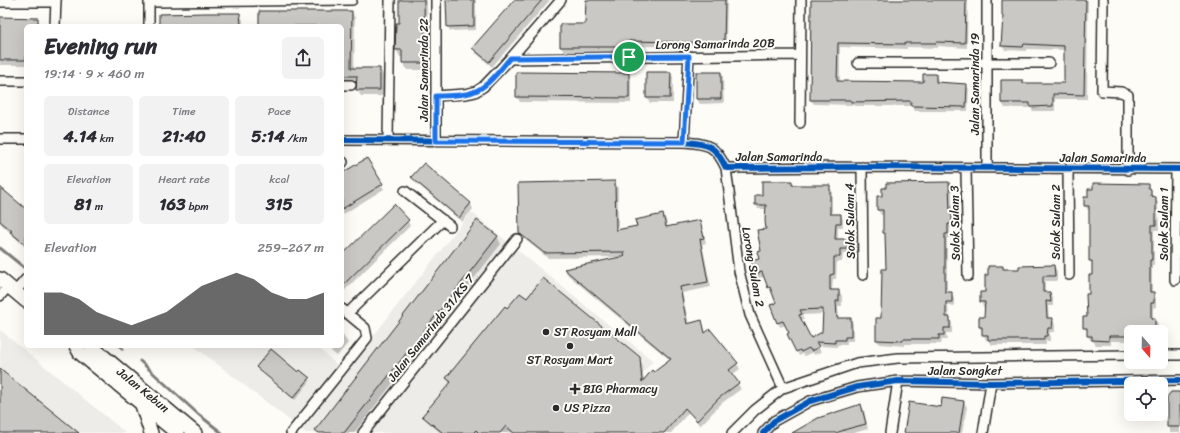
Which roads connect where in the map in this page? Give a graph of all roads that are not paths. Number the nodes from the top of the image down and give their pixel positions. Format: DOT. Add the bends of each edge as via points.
graph roads {
  1 [pos="352,0"];
  2 [pos="390,0"];
  3 [pos="436,0"];
  4 [pos="561,0"];
  5 [pos="801,0"];
  6 [pos="987,0"];
  7 [pos="1103,0"];
  8 [pos="56,1"];
  9 [pos="149,1"];
  10 [pos="0,2"];
  11 [pos="56,24"];
  12 [pos="150,24"];
  13 [pos="800,55"];
  14 [pos="689,56"];
  15 [pos="510,58"];
  16 [pos="858,63"];
  17 [pos="1049,63"];
  18 [pos="987,64"];
  19 [pos="0,81"];
  20 [pos="24,81"];
  21 [pos="436,96"];
  22 [pos="800,123"];
  23 [pos="388,134"];
  24 [pos="0,139"];
  25 [pos="24,139"];
  26 [pos="344,140"];
  27 [pos="436,141"];
  28 [pos="684,142"];
  29 [pos="862,167"];
  30 [pos="726,168"];
  31 [pos="987,168"];
  32 [pos="966,169"];
  33 [pos="1068,169"];
  34 [pos="1178,169"];
  35 [pos="1128,170"];
  36 [pos="405,191"];
  37 [pos="442,220"];
  38 [pos="450,226"];
  39 [pos="517,239"];
  40 [pos="863,275"];
  41 [pos="1069,275"];
  42 [pos="968,276"];
  43 [pos="24,280"];
  44 [pos="1175,280"];
  45 [pos="6,288"];
  46 [pos="24,300"];
  47 [pos="345,311"];
  48 [pos="77,348"];
  49 [pos="93,348"];
  50 [pos="1168,355"];
  51 [pos="1180,355"];
  52 [pos="1124,356"];
  53 [pos="1180,380"];
  54 [pos="898,382"];
  55 [pos="991,383"];
  56 [pos="783,388"];
  57 [pos="140,402"];
  58 [pos="180,430"];
  59 [pos="296,432"];
  60 [pos="151,433"];
  61 [pos="363,433"];
  62 [pos="732,433"];
  63 [pos="763,433"];
  64 [pos="890,433"];
  65 [pos="983,433"];
  1 -- 9 [label="street"];
  2 -- 23 [label="street"];
  3 -- 21 [label="street, Jalan Samarinda 22"];
  4 -- 15 [label="street"];
  5 -- 13 [label="street"];
  6 -- 18 [label="street, Jalan Samarinda 19"];
  7 -- 35 [label="street" via="1102,91 1128,95"];
  8 -- 10 [label="street"];
  8 -- 11 [label="street"];
  9 -- 12 [label="street"];
  13 -- 14 [label="street, Lorong Samarinda 20B"];
  13 -- 22 [label="street"];
  14 -- 15 [label="street, Lorong Samarinda 20B"];
  14 -- 28 [label="street"];
  15 -- 21 [label="street" via="475,92"];
  16 -- 18 [label="street"];
  17 -- 18 [label="street"];
  18 -- 31 [label="street, Jalan Samarinda 19"];
  19 -- 20 [label="street"];
  21 -- 27 [label="street, Jalan Samarinda 22"];
  23 -- 26 [label="street, Jalan Samarinda"];
  23 -- 27 [label="street, Jalan Samarinda"];
  24 -- 25 [label="street"];
  27 -- 28 [label="street, Jalan Samarinda"];
  28 -- 30 [label="street, Jalan Samarinda" via="712,147 720,155"];
  29 -- 30 [label="street, Jalan Samarinda"];
  29 -- 32 [label="street, Jalan Samarinda"];
  29 -- 40 [label="street, Solok Sulam 4"];
  30 -- 56 [label="street, Lorong Sulam 2" via="739,271 750,315"];
  31 -- 32 [label="street, Jalan Samarinda"];
  31 -- 33 [label="street, Jalan Samarinda"];
  32 -- 42 [label="street, Solok Sulam 3"];
  33 -- 35 [label="street, Jalan Samarinda"];
  33 -- 41 [label="street, Solok Sulam 2"];
  34 -- 35 [label="street, Jalan Samarinda"];
  34 -- 44 [label="street, Solok Sulam 1"];
  36 -- 37 [label="street"];
  37 -- 38 [label="street"];
  37 -- 47 [label="street"];
  39 -- 61 [label="street, Jalan Samarinda 31/KS 7"];
  43 -- 45 [label="street"];
  45 -- 46 [label="main road"];
  47 -- 59 [label="street" via="364,328 367,334 365,342"];
  48 -- 57 [label="main road, Jalan Kebun"];
  49 -- 58 [label="main road, Jalan Kebun"];
  50 -- 51 [label="street"];
  52 -- 56 [label="street, Jalan Songket" via="898,358 857,363"];
  53 -- 55 [label="street, Jalan Songket"];
  54 -- 55 [label="street, Jalan Songket"];
  54 -- 63 [label="street, Jalan Songket" via="857,388 810,402 774,421"];
  54 -- 64 [label="street"];
  55 -- 65 [label="street"];
  56 -- 62 [label="street, Jalan Songket" via="755,410"];
  57 -- 58 [label="main road, Jalan Kebun"];
  57 -- 60 [label="main road"];
}
